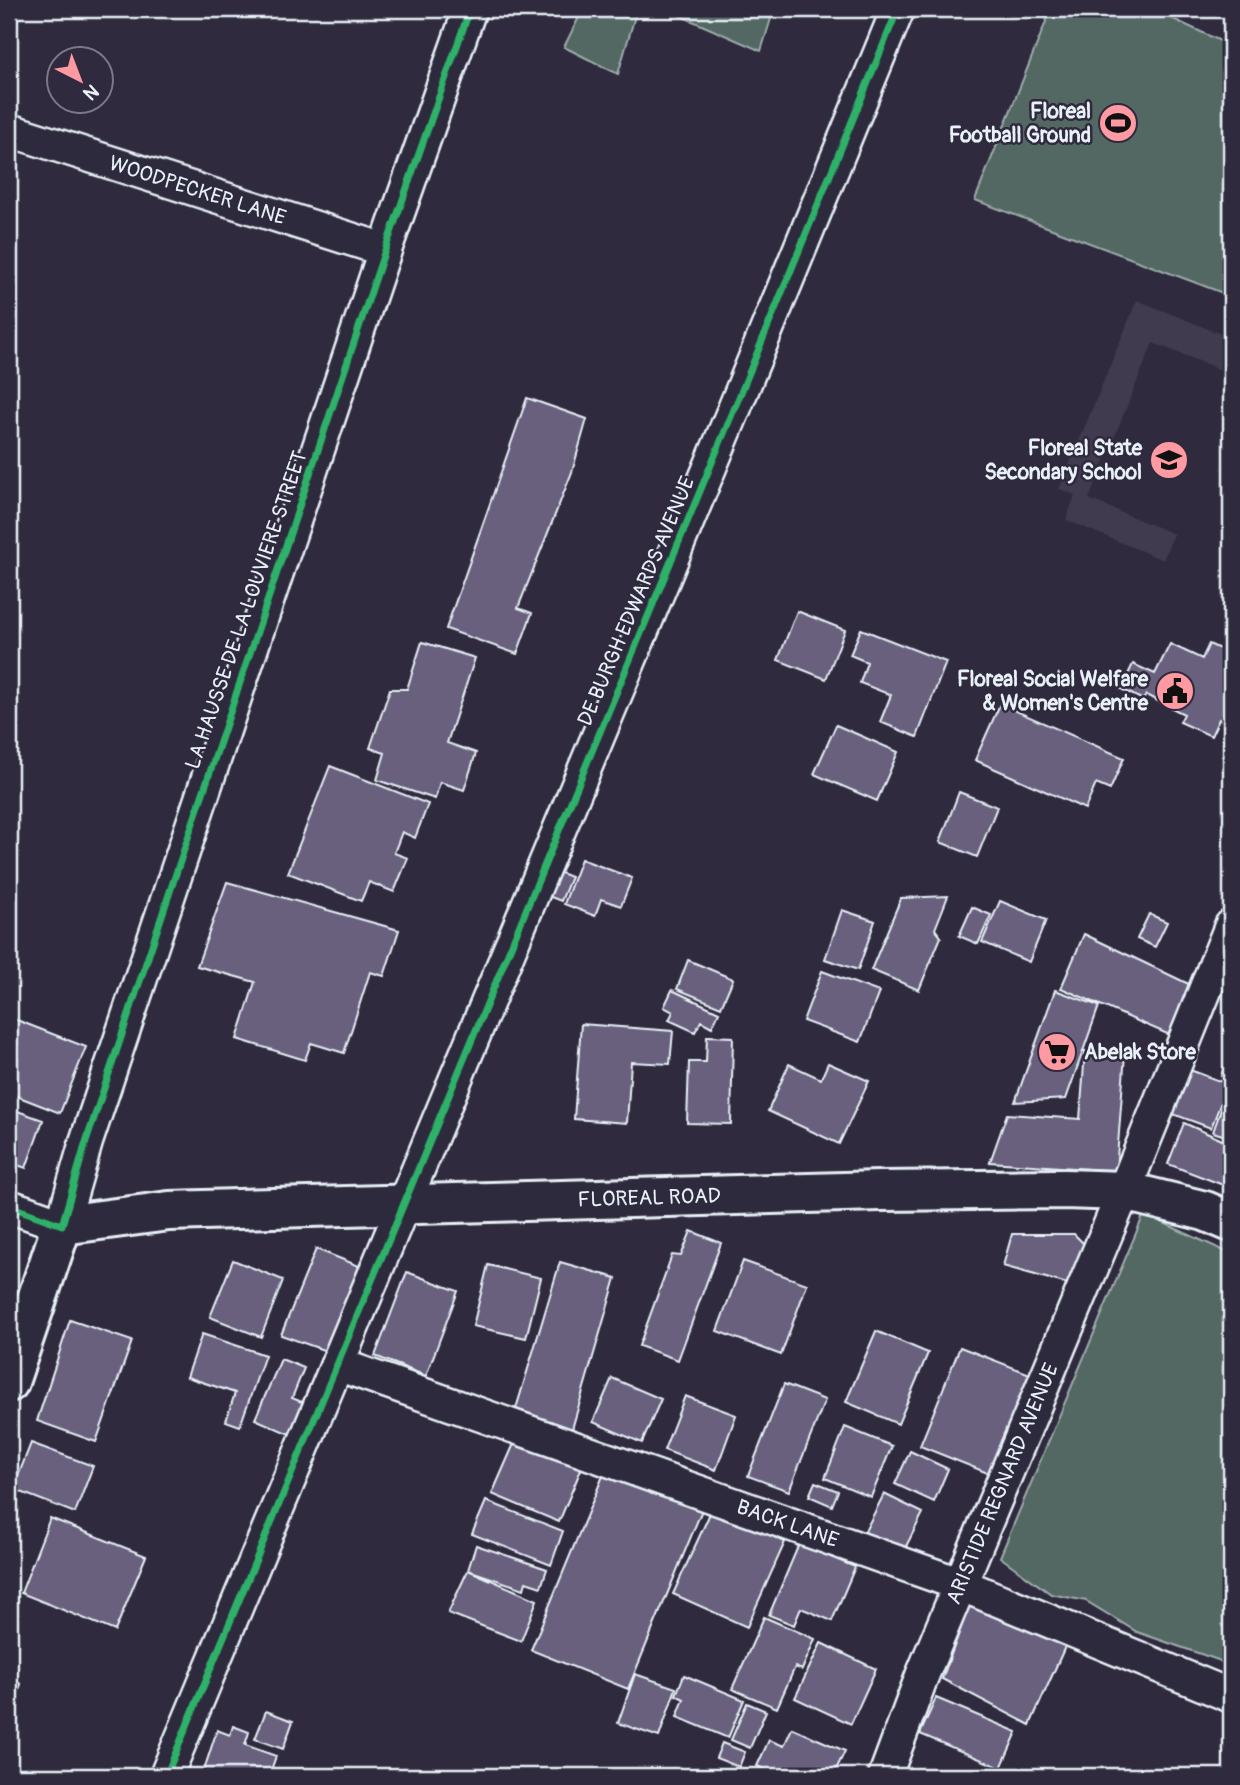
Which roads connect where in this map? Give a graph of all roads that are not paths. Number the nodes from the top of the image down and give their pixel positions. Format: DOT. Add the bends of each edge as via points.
graph roads {
  1 [pos="470,9"];
  2 [pos="898,9"];
  3 [pos="9,130"];
  4 [pos="385,250"];
  5 [pos="1231,926"];
  6 [pos="1125,1191"];
  7 [pos="404,1205"];
  8 [pos="9,1206"];
  9 [pos="1231,1222"];
  10 [pos="62,1225"];
  11 [pos="337,1364"];
  12 [pos="9,1382"];
  13 [pos="962,1585"];
  14 [pos="1231,1696"];
  15 [pos="166,1776"];
  16 [pos="885,1776"];
  1 -- 4 [label="street, LA HAUSSE DE LA LOUVIERE STREET"];
  2 -- 7 [label="street, DE BURGH EDWARDS AVENUE"];
  3 -- 4 [label="street, WOODPECKER LANE"];
  4 -- 10 [label="street, LA HAUSSE DE LA LOUVIERE STREET"];
  5 -- 6 [label="street, ARISTIDE REGNARD AVENUE"];
  6 -- 7 [label="main road, FLOREAL ROAD" via="880,1191"];
  6 -- 9 [label="main road, FLOREAL ROAD"];
  6 -- 13 [label="street, ARISTIDE REGNARD AVENUE"];
  7 -- 10 [label="main road, FLOREAL ROAD" via="169,1211"];
  7 -- 11 [label="street, DE BURGH EDWARDS AVENUE"];
  8 -- 10 [label="street"];
  10 -- 12 [label="main road"];
  11 -- 13 [label="street, BACK LANE"];
  11 -- 15 [label="street, DE BURGH EDWARDS AVENUE"];
  13 -- 14 [label="street, BACK LANE"];
  13 -- 16 [label="street, ARISTIDE REGNARD AVENUE"];
}
